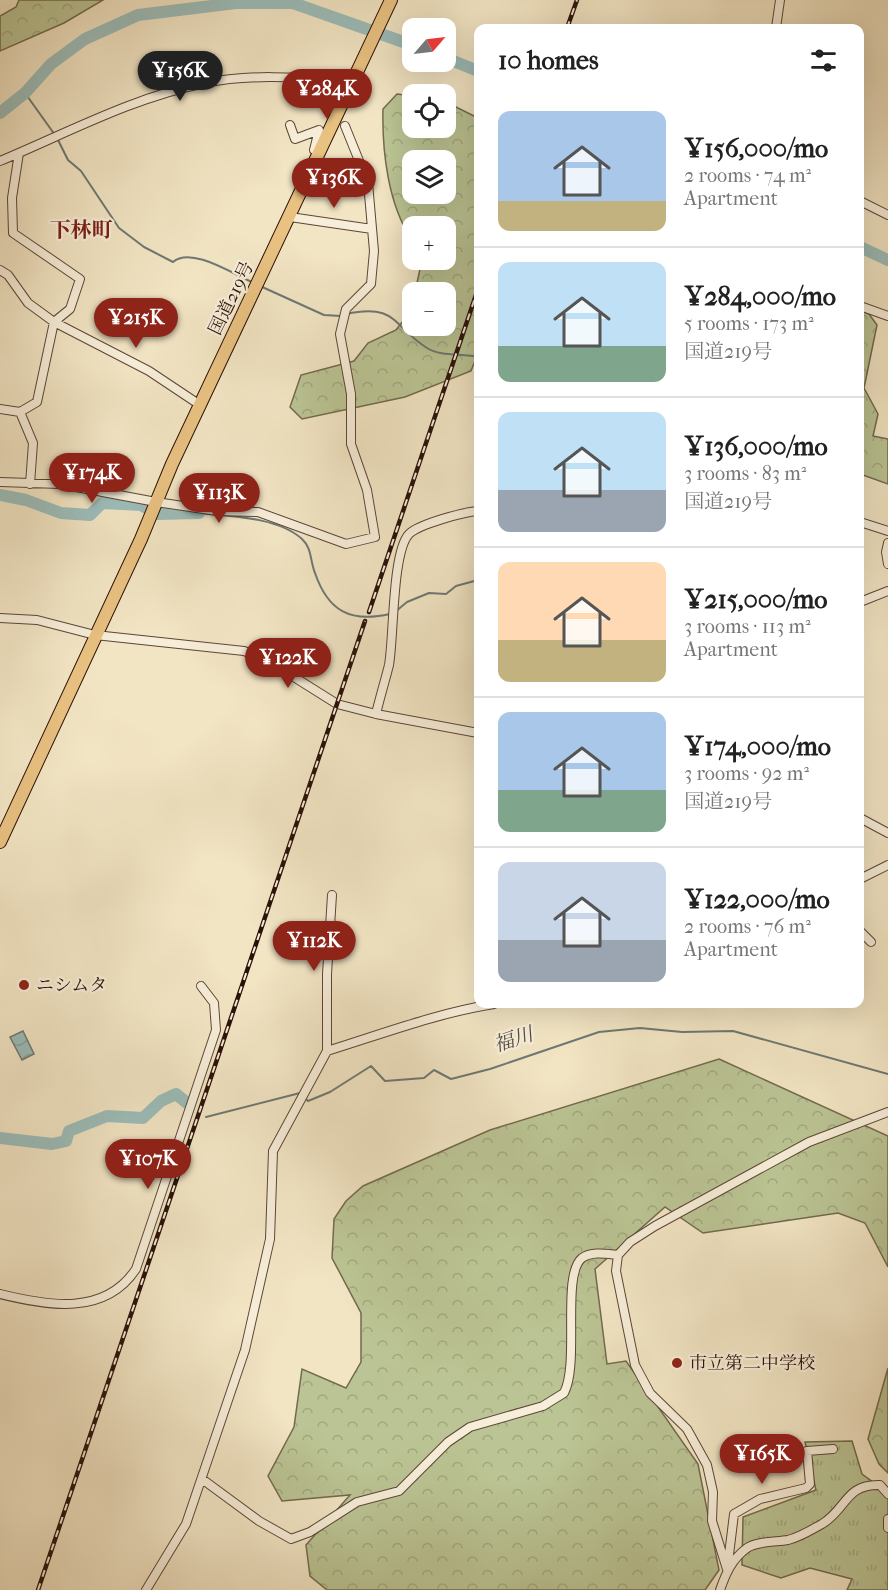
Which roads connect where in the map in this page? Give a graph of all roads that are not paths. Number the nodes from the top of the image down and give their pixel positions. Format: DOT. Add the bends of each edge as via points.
graph roads {
  1 [pos="392,0"];
  2 [pos="780,0"];
  3 [pos="777,24"];
  4 [pos="350,85"];
  5 [pos="290,125"];
  6 [pos="345,126"];
  7 [pos="19,153"];
  8 [pos="319,153"];
  9 [pos="0,161"];
  10 [pos="864,203"];
  11 [pos="888,215"];
  12 [pos="290,217"];
  13 [pos="372,229"];
  14 [pos="0,270"];
  15 [pos="864,307"];
  16 [pos="888,316"];
  17 [pos="54,322"];
  18 [pos="200,405"];
  19 [pos="0,409"];
  20 [pos="20,412"];
  21 [pos="0,482"];
  22 [pos="30,484"];
  23 [pos="156,502"];
  24 [pos="474,511"];
  25 [pos="864,523"];
  26 [pos="888,531"];
  27 [pos="888,543"];
  28 [pos="888,564"];
  29 [pos="888,591"];
  30 [pos="864,600"];
  31 [pos="0,618"];
  32 [pos="95,635"];
  33 [pos="376,714"];
  34 [pos="474,731"];
  35 [pos="864,820"];
  36 [pos="888,834"];
  37 [pos="0,842"];
  38 [pos="888,865"];
  39 [pos="864,877"];
  40 [pos="332,895"];
  41 [pos="864,935"];
  42 [pos="871,942"];
  43 [pos="201,986"];
  44 [pos="474,1007"];
  45 [pos="327,1051"];
  46 [pos="888,1112"];
  47 [pos="618,1255"];
  48 [pos="0,1294"];
  49 [pos="833,1449"];
  50 [pos="202,1479"];
  51 [pos="888,1494"];
  52 [pos="888,1519"];
  53 [pos="888,1528"];
  54 [pos="727,1569"];
  55 [pos="146,1590"];
  56 [pos="720,1590"];
  1 -- 4 [label="highway, 国道219号"];
  2 -- 3 [label="street"];
  4 -- 7 [label="street" via="327,80 257,78 206,83 123,108"];
  4 -- 8 [label="highway, 国道219号"];
  5 -- 8 [label="street" via="295,139 319,130 314,150"];
  6 -- 13 [label="street" via="369,183"];
  7 -- 9 [label="street"];
  7 -- 17 [label="street" via="12,198 13,233 80,279 70,309"];
  8 -- 12 [label="highway, 国道219号"];
  10 -- 11 [label="street"];
  12 -- 13 [label="street"];
  12 -- 18 [label="highway, 国道219号"];
  13 -- 23 [label="street" via="371,284 346,309 340,334 351,394 351,444 367,490 375,537 346,544 258,512 217,511"];
  14 -- 17 [label="street" via="28,303"];
  15 -- 16 [label="street"];
  17 -- 18 [label="street" via="149,371"];
  17 -- 20 [label="street" via="37,402"];
  18 -- 23 [label="highway, 国道219号"];
  19 -- 20 [label="street"];
  20 -- 22 [label="street" via="33,443"];
  21 -- 22 [label="street"];
  22 -- 23 [label="street" via="60,484"];
  23 -- 32 [label="highway, 国道219号"];
  24 -- 33 [label="street" via="411,532 404,541 389,664"];
  25 -- 26 [label="street"];
  27 -- 28 [label="street"];
  29 -- 30 [label="street"];
  31 -- 32 [label="street" via="37,620"];
  32 -- 33 [label="street" via="244,651 267,660 337,704"];
  32 -- 37 [label="highway, 国道219号"];
  33 -- 34 [label="street"];
  35 -- 36 [label="street"];
  38 -- 39 [label="street"];
  40 -- 45 [label="street"];
  41 -- 42 [label="street"];
  43 -- 48 [label="street" via="214,1003 216,1030 136,1269 123,1286 85,1304"];
  44 -- 45 [label="street"];
  45 -- 50 [label="street" via="273,1151 270,1239 245,1350"];
  46 -- 47 [label="street" via="809,1142 655,1226"];
  47 -- 50 [label="street" via="592,1254 582,1258 574,1273 570,1370 564,1393 543,1406 470,1427 448,1442 399,1491 357,1502 291,1539"];
  47 -- 54 [label="street" via="616,1271 635,1365 650,1393 687,1429 707,1466 713,1492 712,1521"];
  49 -- 54 [label="street" via="807,1451 810,1484 806,1488 760,1500 734,1514"];
  50 -- 55 [label="street" via="186,1524"];
  51 -- 54 [label="street" via="880,1485 855,1489 824,1522 795,1538 750,1546"];
  52 -- 53 [label="street"];
  54 -- 56 [label="street"];
}
